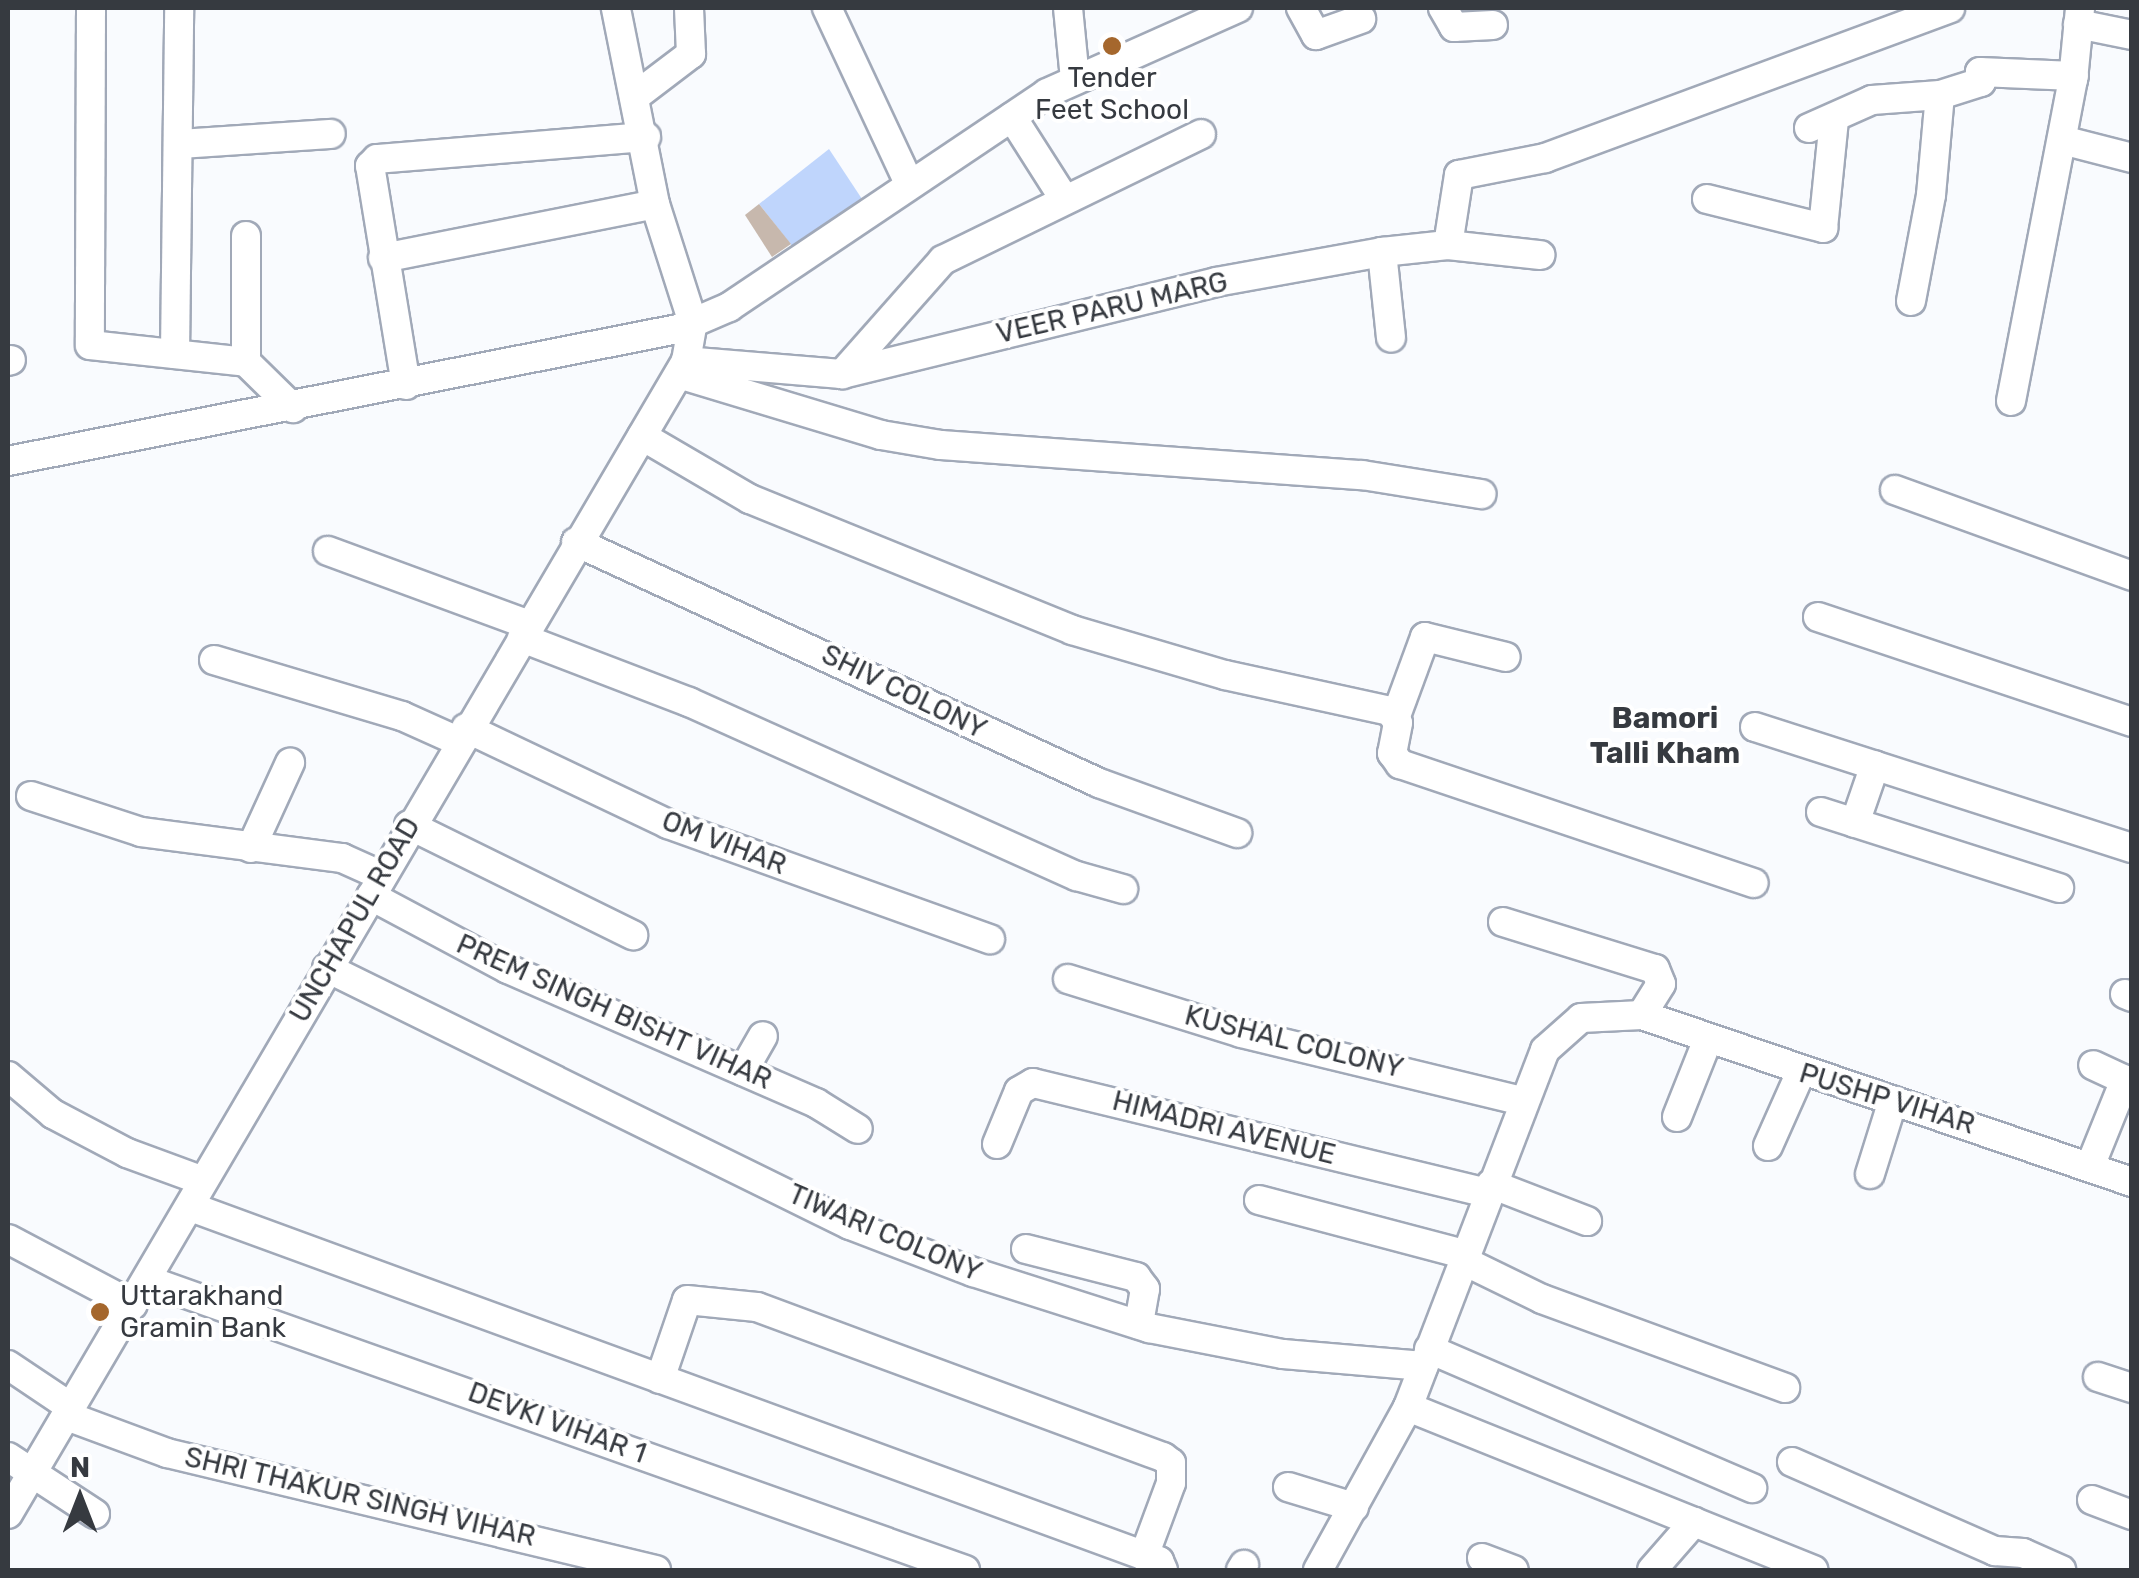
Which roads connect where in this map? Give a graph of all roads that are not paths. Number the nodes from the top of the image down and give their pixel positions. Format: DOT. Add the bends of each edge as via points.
graph roads {
  1 [pos="91,8"];
  2 [pos="179,8"];
  3 [pos="616,8"];
  4 [pos="688,8"];
  5 [pos="827,8"];
  6 [pos="1068,8"];
  7 [pos="1238,8"];
  8 [pos="1301,8"];
  9 [pos="1443,8"];
  10 [pos="1950,8"];
  11 [pos="2079,16"];
  12 [pos="1361,19"];
  13 [pos="1494,25"];
  14 [pos="2132,35"];
  15 [pos="2074,76"];
  16 [pos="1076,80"];
  17 [pos="637,95"];
  18 [pos="1940,95"];
  19 [pos="1012,117"];
  20 [pos="332,134"];
  21 [pos="1201,134"];
  22 [pos="646,137"];
  23 [pos="2062,140"];
  24 [pos="179,144"];
  25 [pos="2132,158"];
  26 [pos="908,183"];
  27 [pos="1064,196"];
  28 [pos="1707,199"];
  29 [pos="655,204"];
  30 [pos="246,236"];
  31 [pos="1448,244"];
  32 [pos="1382,252"];
  33 [pos="1540,255"];
  34 [pos="383,258"];
  35 [pos="1911,301"];
  36 [pos="693,323"];
  37 [pos="1391,338"];
  38 [pos="175,354"];
  39 [pos="246,362"];
  40 [pos="682,367"];
  41 [pos="842,374"];
  42 [pos="406,385"];
  43 [pos="2010,400"];
  44 [pos="294,408"];
  45 [pos="642,436"];
  46 [pos="8,461"];
  47 [pos="1895,490"];
  48 [pos="1482,494"];
  49 [pos="576,542"];
  50 [pos="328,551"];
  51 [pos="2132,576"];
  52 [pos="1818,617"];
  53 [pos="526,631"];
  54 [pos="1506,657"];
  55 [pos="214,660"];
  56 [pos="1396,716"];
  57 [pos="2132,722"];
  58 [pos="1755,727"];
  59 [pos="462,734"];
  60 [pos="290,762"];
  61 [pos="1876,765"];
  62 [pos="31,796"];
  63 [pos="1821,812"];
  64 [pos="1855,823"];
  65 [pos="409,825"];
  66 [pos="1238,833"];
  67 [pos="251,848"];
  68 [pos="2132,848"];
  69 [pos="1754,882"];
  70 [pos="376,886"];
  71 [pos="2059,888"];
  72 [pos="1123,889"];
  73 [pos="1504,922"];
  74 [pos="633,935"];
  75 [pos="990,939"];
  76 [pos="327,968"];
  77 [pos="1068,979"];
  78 [pos="1642,1014"];
  79 [pos="763,1036"];
  80 [pos="1708,1040"];
  81 [pos="2092,1065"];
  82 [pos="743,1071"];
  83 [pos="1801,1072"];
  84 [pos="8,1076"];
  85 [pos="1893,1100"];
  86 [pos="1522,1101"];
  87 [pos="1677,1117"];
  88 [pos="858,1129"];
  89 [pos="997,1144"];
  90 [pos="1768,1146"];
  91 [pos="2091,1164"];
  92 [pos="1870,1174"];
  93 [pos="203,1182"];
  94 [pos="2132,1182"];
  95 [pos="1489,1189"];
  96 [pos="1259,1200"];
  97 [pos="191,1207"];
  98 [pos="1587,1221"];
  99 [pos="8,1239"];
  100 [pos="1026,1248"];
  101 [pos="1463,1257"];
  102 [pos="140,1292"];
  103 [pos="1138,1324"];
  104 [pos="1426,1357"];
  105 [pos="8,1365"];
  106 [pos="2098,1377"];
  107 [pos="660,1380"];
  108 [pos="1786,1388"];
  109 [pos="2132,1388"];
  110 [pos="1408,1407"];
  111 [pos="69,1412"];
  112 [pos="8,1456"];
  113 [pos="1792,1462"];
  114 [pos="34,1473"];
  115 [pos="1288,1487"];
  116 [pos="1752,1488"];
  117 [pos="2092,1500"];
  118 [pos="1354,1507"];
  119 [pos="8,1514"];
  120 [pos="95,1514"];
  121 [pos="2132,1515"];
  122 [pos="1694,1522"];
  123 [pos="1482,1558"];
  124 [pos="1154,1563"];
  125 [pos="656,1570"];
  126 [pos="966,1570"];
  127 [pos="1318,1570"];
  128 [pos="1514,1570"];
  129 [pos="1652,1570"];
  130 [pos="1814,1570"];
  131 [pos="2061,1570"];
  1 -- 38 [label="street" via="87,336 99,350"];
  2 -- 24 [label="street"];
  3 -- 17 [label="street"];
  4 -- 17 [label="street" via="691,54"];
  5 -- 26 [label="street"];
  6 -- 16 [label="street"];
  7 -- 16 [label="street"];
  8 -- 12 [label="street" via="1316,35"];
  9 -- 13 [label="street" via="1454,27"];
  10 -- 31 [label="street" via="1545,158 1459,175"];
  11 -- 14 [label="street"];
  11 -- 15 [label="street"];
  15 -- 18 [label="street" via="1980,72 1981,82"];
  15 -- 23 [label="street"];
  16 -- 19 [label="street"];
  17 -- 22 [label="street"];
  18 -- 28 [label="street" via="1872,100 1821,124 1822,228"];
  18 -- 35 [label="street" via="1931,195"];
  19 -- 26 [label="street"];
  19 -- 27 [label="street"];
  20 -- 24 [label="street"];
  21 -- 27 [label="street"];
  22 -- 29 [label="street"];
  22 -- 34 [label="street" via="377,159 368,176"];
  23 -- 25 [label="street"];
  23 -- 43 [label="street"];
  24 -- 38 [label="street"];
  26 -- 36 [label="street" via="729,307"];
  27 -- 41 [label="street" via="942,260"];
  29 -- 34 [label="street"];
  29 -- 36 [label="street"];
  30 -- 39 [label="street"];
  31 -- 32 [label="street, VEER PARU MARG"];
  31 -- 33 [label="street, VEER PARU MARG"];
  32 -- 37 [label="street"];
  32 -- 41 [label="street, VEER PARU MARG" via="1216,282"];
  34 -- 42 [label="street"];
  36 -- 40 [label="street, UNCHAPUL ROAD"];
  36 -- 42 [label="street"];
  38 -- 39 [label="street"];
  39 -- 44 [label="street"];
  40 -- 41 [label="street, VEER PARU MARG"];
  40 -- 45 [label="street, UNCHAPUL ROAD"];
  40 -- 48 [label="street" via="880,435 942,445 1344,473"];
  42 -- 44 [label="street"];
  44 -- 46 [label="street"];
  45 -- 49 [label="street, UNCHAPUL ROAD"];
  45 -- 56 [label="street" via="750,498 1072,630"];
  47 -- 51 [label="street"];
  49 -- 53 [label="street, UNCHAPUL ROAD"];
  49 -- 66 [label="street, SHIV COLONY" via="1100,783"];
  50 -- 53 [label="street"];
  52 -- 57 [label="street"];
  53 -- 59 [label="street, UNCHAPUL ROAD"];
  53 -- 72 [label="street" via="1076,876"];
  54 -- 56 [label="street" via="1425,638"];
  55 -- 59 [label="street, OM VIHAR"];
  56 -- 69 [label="street" via="1392,753 1400,764"];
  58 -- 61 [label="street"];
  59 -- 65 [label="street, UNCHAPUL ROAD"];
  59 -- 75 [label="street, OM VIHAR" via="668,824"];
  60 -- 67 [label="street"];
  61 -- 64 [label="street"];
  61 -- 68 [label="street"];
  62 -- 67 [label="street, PREM SINGH BISHT VIHAR" via="141,832"];
  63 -- 64 [label="street"];
  64 -- 71 [label="street"];
  65 -- 70 [label="street, UNCHAPUL ROAD"];
  65 -- 74 [label="street"];
  67 -- 70 [label="street, PREM SINGH BISHT VIHAR" via="342,858"];
  70 -- 76 [label="street, UNCHAPUL ROAD"];
  70 -- 82 [label="street, PREM SINGH BISHT VIHAR" via="508,970"];
  73 -- 78 [label="street" via="1654,969 1661,984"];
  76 -- 93 [label="street, UNCHAPUL ROAD"];
  76 -- 103 [label="street, TIWARI COLONY" via="850,1225"];
  77 -- 86 [label="street, KUSHAL COLONY" via="1241,1033"];
  78 -- 80 [label="street, PUSHP VIHAR"];
  78 -- 86 [label="street" via="1582,1018 1561,1030"];
  79 -- 82 [label="street"];
  80 -- 83 [label="street, PUSHP VIHAR"];
  80 -- 87 [label="street"];
  81 -- 91 [label="street" via="2125,1080"];
  82 -- 88 [label="street, PREM SINGH BISHT VIHAR"];
  83 -- 85 [label="street, PUSHP VIHAR"];
  83 -- 90 [label="street"];
  84 -- 93 [label="street" via="82,1130"];
  85 -- 91 [label="street, PUSHP VIHAR"];
  85 -- 92 [label="street"];
  86 -- 95 [label="street"];
  89 -- 95 [label="street, HIMADRI AVENUE" via="1018,1091 1033,1083"];
  91 -- 94 [label="street, PUSHP VIHAR"];
  93 -- 97 [label="street, UNCHAPUL ROAD"];
  95 -- 98 [label="street, HIMADRI AVENUE"];
  95 -- 101 [label="street"];
  96 -- 101 [label="street"];
  97 -- 102 [label="street, UNCHAPUL ROAD"];
  97 -- 107 [label="street"];
  99 -- 102 [label="street, DEVKI VIHAR 1"];
  100 -- 103 [label="street" via="1136,1277 1145,1289"];
  101 -- 104 [label="street"];
  101 -- 108 [label="street" via="1560,1306"];
  102 -- 111 [label="street, UNCHAPUL ROAD"];
  102 -- 126 [label="street, DEVKI VIHAR 1"];
  103 -- 104 [label="street, TIWARI COLONY" via="1284,1354"];
  104 -- 110 [label="street"];
  104 -- 116 [label="street, TIWARI COLONY"];
  105 -- 111 [label="street, SHRI THAKUR SINGH VIHAR"];
  106 -- 109 [label="street"];
  107 -- 124 [label="street"];
  107 -- 124 [label="street" via="687,1300 757,1307 1163,1457 1171,1464 1171,1483"];
  110 -- 118 [label="street"];
  110 -- 122 [label="street"];
  111 -- 114 [label="street, UNCHAPUL ROAD"];
  111 -- 125 [label="street, SHRI THAKUR SINGH VIHAR" via="167,1452"];
  112 -- 114 [label="street"];
  113 -- 131 [label="street" via="1994,1551 2022,1552"];
  114 -- 119 [label="street, UNCHAPUL ROAD"];
  114 -- 120 [label="street"];
  115 -- 118 [label="street"];
  117 -- 121 [label="street"];
  118 -- 127 [label="street"];
  122 -- 129 [label="street"];
  122 -- 130 [label="street"];
  123 -- 128 [label="street"];
}
